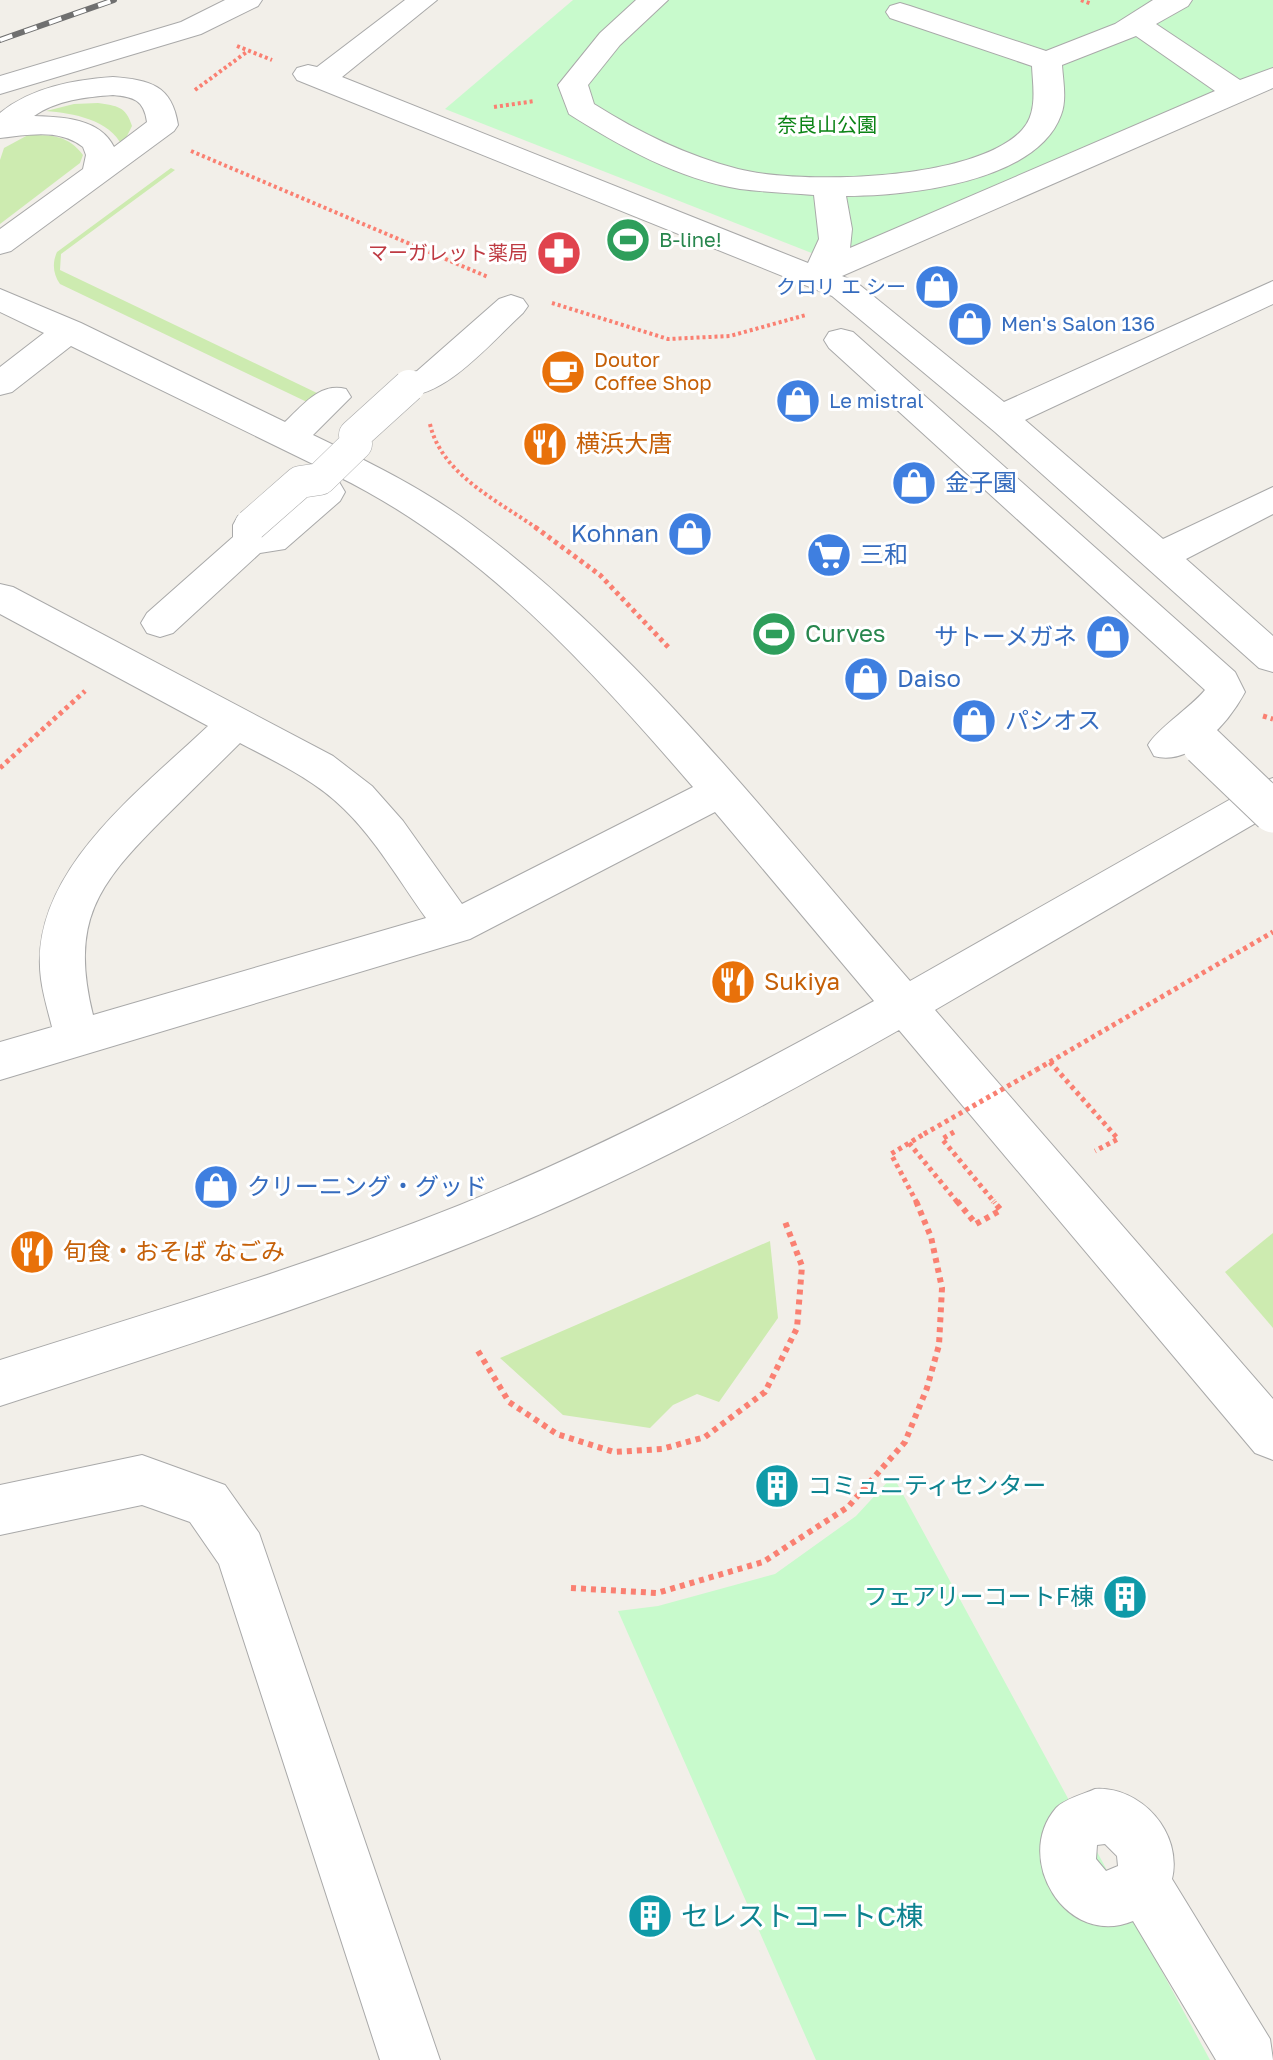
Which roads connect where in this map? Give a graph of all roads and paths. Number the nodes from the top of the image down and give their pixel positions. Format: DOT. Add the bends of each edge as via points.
graph roads {
  1 [pos="248,0"];
  2 [pos="423,0"];
  3 [pos="654,0"];
  4 [pos="1178,0"];
  5 [pos="900,12"];
  6 [pos="1137,24"];
  7 [pos="248,51"];
  8 [pos="1047,61"];
  9 [pos="0,85"];
  10 [pos="195,90"];
  11 [pos="1264,97"];
  12 [pos="549,99"];
  13 [pos="488,108"];
  14 [pos="0,129"];
  15 [pos="179,146"];
  16 [pos="98,171"];
  17 [pos="828,187"];
  18 [pos="0,244"];
  19 [pos="836,280"];
  20 [pos="1273,291"];
  21 [pos="504,293"];
  22 [pos="0,299"];
  23 [pos="549,302"];
  24 [pos="69,331"];
  25 [pos="841,340"];
  26 [pos="0,384"];
  27 [pos="424,394"];
  28 [pos="334,397"];
  29 [pos="1000,418"];
  30 [pos="290,436"];
  31 [pos="1273,499"];
  32 [pos="1159,557"];
  33 [pos="4,606"];
  34 [pos="160,623"];
  35 [pos="670,649"];
  36 [pos="1273,658"];
  37 [pos="1260,716"];
  38 [pos="1273,719"];
  39 [pos="237,721"];
  40 [pos="721,791"];
  41 [pos="1273,794"];
  42 [pos="1273,812"];
  43 [pos="455,927"];
  44 [pos="1273,932"];
  45 [pos="902,1005"];
  46 [pos="77,1039"];
  47 [pos="0,1061"];
  48 [pos="1050,1062"];
  49 [pos="942,1139"];
  50 [pos="909,1143"];
  51 [pos="1096,1152"];
  52 [pos="784,1219"];
  53 [pos="478,1351"];
  54 [pos="0,1383"];
  55 [pos="1273,1436"];
  56 [pos="0,1510"];
  57 [pos="571,1588"];
  58 [pos="1142,1883"];
  59 [pos="410,2060"];
  60 [pos="1249,2060"];
  1 -- 9 [label="street" via="191,28"];
  2 -- 19 [label="street" via="314,76"];
  3 -- 17 [label="street" via="597,51 573,85 580,108 668,157 738,179"];
  4 -- 6 [label="street" via="1161,5"];
  5 -- 8 [label="street"];
  6 -- 8 [label="street"];
  6 -- 11 [label="street"];
  7 -- 10 [label="path"];
  8 -- 17 [label="street" via="1046,115 1038,131 1006,156 936,179"];
  11 -- 19 [label="street"];
  12 -- 13 [label="path"];
  14 -- 16 [label="street" via="33,123 71,128 101,149"];
  14 -- 16 [label="street" via="33,103 88,88 118,85 158,99 164,109 163,125"];
  15 -- 21 [label="path"];
  16 -- 18 [label="street"];
  17 -- 19 [label="street" via="838,234 827,262"];
  19 -- 23 [label="path" via="793,321 730,336 668,339"];
  19 -- 29 [label="street"];
  20 -- 29 [label="street"];
  21 -- 27 [label="street"];
  22 -- 24 [label="street"];
  24 -- 26 [label="street"];
  24 -- 30 [label="street"];
  25 -- 42 [label="street, bridge" via="1221,682 1226,692 1185,737"];
  27 -- 34 [label="street, bridge" via="355,435 356,444 320,479 327,492 258,535"];
  27 -- 35 [label="path" via="429,429 447,463 600,575"];
  28 -- 30 [label="street"];
  29 -- 32 [label="street"];
  30 -- 40 [label="street" via="455,531 523,584 622,679"];
  31 -- 32 [label="street"];
  32 -- 36 [label="street"];
  33 -- 39 [label="street"];
  37 -- 38 [label="path"];
  39 -- 43 [label="street" via="319,767 358,797"];
  39 -- 46 [label="street" via="106,850 79,888 64,937 62,977"];
  40 -- 43 [label="street"];
  40 -- 45 [label="street"];
  41 -- 45 [label="street"];
  43 -- 46 [label="street"];
  44 -- 48 [label="path"];
  45 -- 54 [label="street" via="629,1152 536,1193 243,1304"];
  45 -- 55 [label="street"];
  46 -- 47 [label="street"];
  48 -- 50 [label="path, bridge"];
  48 -- 51 [label="path" via="1118,1139"];
  49 -- 50 [label="path" via="1001,1210 976,1224"];
  50 -- 57 [label="path" via="891,1154 931,1237 942,1288 939,1345 905,1442 848,1507 763,1562 657,1593"];
  52 -- 53 [label="path" via="802,1266 797,1328 765,1392 705,1437 662,1449 614,1452 557,1434 509,1402"];
  56 -- 59 [label="street" via="142,1480 207,1503 241,1551"];
  58 -- 60 [label="street"];
}
